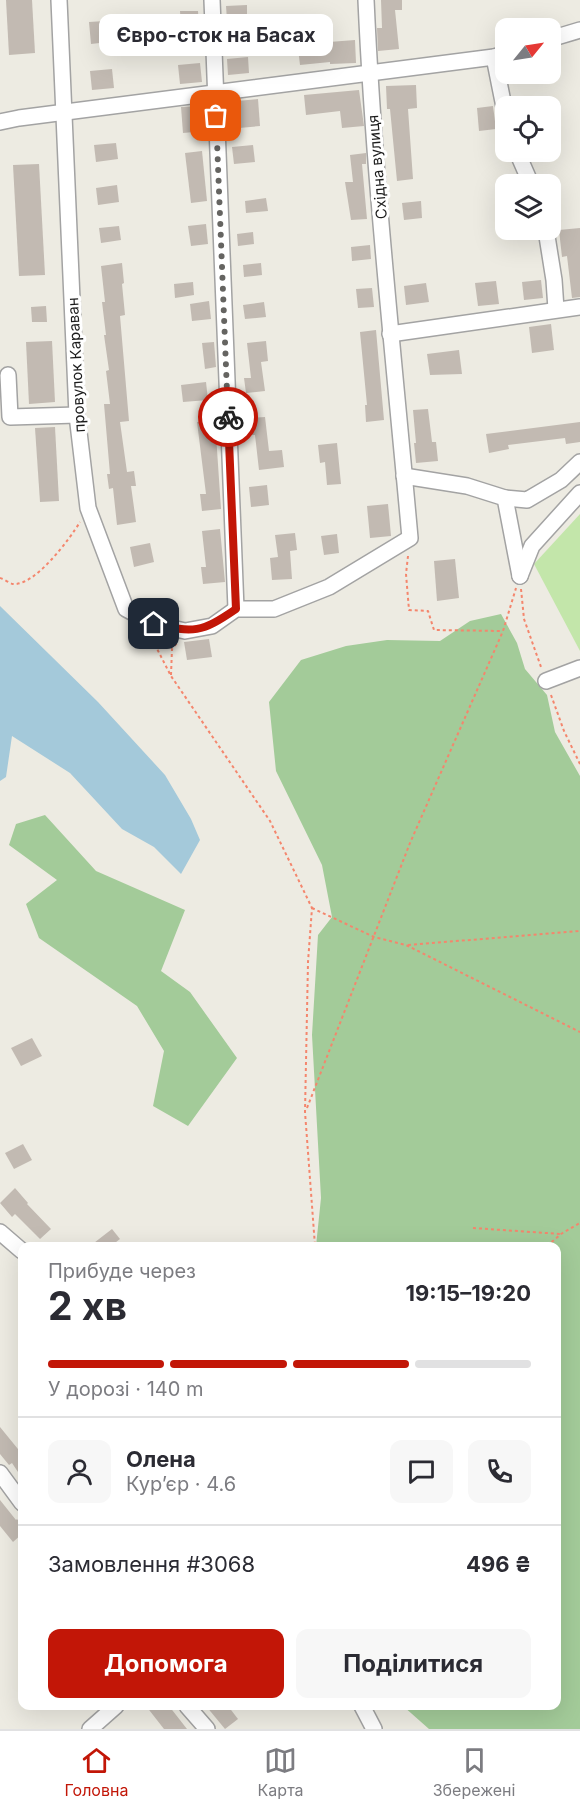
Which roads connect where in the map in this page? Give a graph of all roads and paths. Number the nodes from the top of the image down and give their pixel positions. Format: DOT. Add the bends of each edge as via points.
graph roads {
  1 [pos="59,0"];
  2 [pos="212,0"];
  3 [pos="366,0"];
  4 [pos="580,30"];
  5 [pos="561,36"];
  6 [pos="495,56"];
  7 [pos="369,73"];
  8 [pos="215,93"];
  9 [pos="64,114"];
  10 [pos="0,122"];
  11 [pos="548,240"];
  12 [pos="580,307"];
  13 [pos="556,309"];
  14 [pos="390,334"];
  15 [pos="8,375"];
  16 [pos="77,415"];
  17 [pos="580,462"];
  18 [pos="404,476"];
  19 [pos="580,493"];
  20 [pos="505,498"];
  21 [pos="88,508"];
  22 [pos="405,574"];
  23 [pos="520,576"];
  24 [pos="0,578"];
  25 [pos="236,609"];
  26 [pos="185,631"];
  27 [pos="503,631"];
  28 [pos="146,633"];
  29 [pos="580,668"];
  30 [pos="171,676"];
  31 [pos="546,681"];
  32 [pos="312,908"];
  33 [pos="580,931"];
  34 [pos="374,938"];
  35 [pos="406,945"];
  36 [pos="580,1032"];
  37 [pos="306,1112"];
  38 [pos="580,1223"];
  39 [pos="473,1228"];
  40 [pos="0,1232"];
  41 [pos="561,1234"];
  42 [pos="315,1242"];
  43 [pos="552,1242"];
  44 [pos="18,1248"];
  45 [pos="0,1473"];
  46 [pos="18,1498"];
  47 [pos="111,1710"];
  48 [pos="190,1710"];
  49 [pos="364,1710"];
  50 [pos="90,1729"];
  51 [pos="207,1729"];
  52 [pos="374,1729"];
  1 -- 9 [label="street, провулок Караван"];
  2 -- 8 [label="street"];
  3 -- 7 [label="street, Східна вулиця"];
  4 -- 5 [label="street"];
  6 -- 7 [label="street"];
  7 -- 8 [label="street"];
  7 -- 14 [label="street, Східна вулиця"];
  8 -- 9 [label="street"];
  8 -- 25 [label="street"];
  9 -- 10 [label="street"];
  9 -- 16 [label="street, провулок Караван"];
  11 -- 13 [label="street"];
  12 -- 13 [label="street"];
  13 -- 14 [label="street"];
  14 -- 18 [label="street, Східна вулиця"];
  15 -- 16 [label="street" via="10,417"];
  16 -- 21 [label="street, провулок Караван"];
  17 -- 20 [label="street" via="561,480 527,500"];
  18 -- 20 [label="street" via="467,486"];
  18 -- 25 [label="street, Східна вулиця" via="410,538 329,587 274,609"];
  19 -- 23 [label="street" via="532,546"];
  20 -- 23 [label="street"];
  21 -- 24 [label="path" via="48,564 25,582 12,584"];
  21 -- 26 [label="street, провулок Караван" via="126,609 154,624"];
  22 -- 27 [label="path" via="409,610 428,611 434,630"];
  23 -- 27 [label="path"];
  25 -- 26 [label="street" via="212,626"];
  26 -- 30 [label="path" via="172,649"];
  27 -- 34 [label="path" via="410,843"];
  28 -- 30 [label="path"];
  29 -- 31 [label="street"];
  30 -- 32 [label="path" via="270,821"];
  32 -- 34 [label="path"];
  32 -- 37 [label="path"];
  33 -- 35 [label="path"];
  34 -- 35 [label="path"];
  34 -- 37 [label="path"];
  35 -- 36 [label="path"];
  37 -- 42 [label="path"];
  38 -- 41 [label="path"];
  39 -- 41 [label="path"];
  40 -- 44 [label="street"];
  41 -- 43 [label="path"];
  45 -- 46 [label="street"];
  47 -- 50 [label="street"];
  48 -- 51 [label="street"];
  49 -- 52 [label="street"];
}
